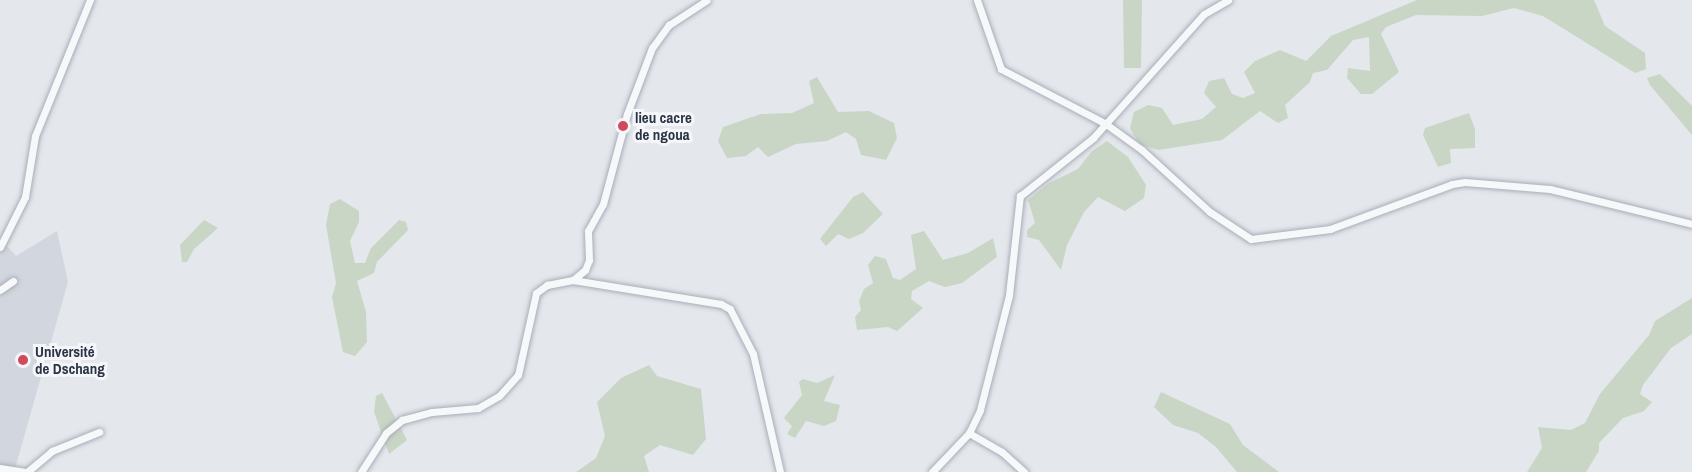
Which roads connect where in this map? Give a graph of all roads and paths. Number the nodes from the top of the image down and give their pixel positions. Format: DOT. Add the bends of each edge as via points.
graph roads {
  1 [pos="90,0"];
  2 [pos="706,0"];
  3 [pos="977,0"];
  4 [pos="1228,0"];
  5 [pos="1106,124"];
  6 [pos="1692,224"];
  7 [pos="0,247"];
  8 [pos="573,280"];
  9 [pos="12,281"];
  10 [pos="0,290"];
  11 [pos="99,432"];
  12 [pos="969,433"];
  13 [pos="0,468"];
  14 [pos="26,472"];
  15 [pos="361,472"];
  16 [pos="780,472"];
  17 [pos="932,472"];
  18 [pos="1024,472"];
  1 -- 7 [label="street" via="35,136 25,197"];
  2 -- 8 [label="street" via="669,25 652,48 627,114 603,204 588,231 589,260 585,270"];
  3 -- 5 [label="street" via="1001,69"];
  4 -- 5 [label="street" via="1204,14"];
  5 -- 6 [label="street" via="1142,150 1209,212 1251,239 1329,229 1465,182 1542,188"];
  5 -- 12 [label="street" via="1020,196 1009,295 980,410"];
  8 -- 15 [label="street" via="547,285 536,293 518,375 499,396 478,408 432,412 402,420 386,433"];
  8 -- 16 [label="street" via="720,304 730,309 753,354"];
  9 -- 10 [label="street"];
  11 -- 14 [label="street" via="52,452"];
  12 -- 17 [label="street"];
  12 -- 18 [label="street" via="1002,452"];
  13 -- 14 [label="street"];
}
